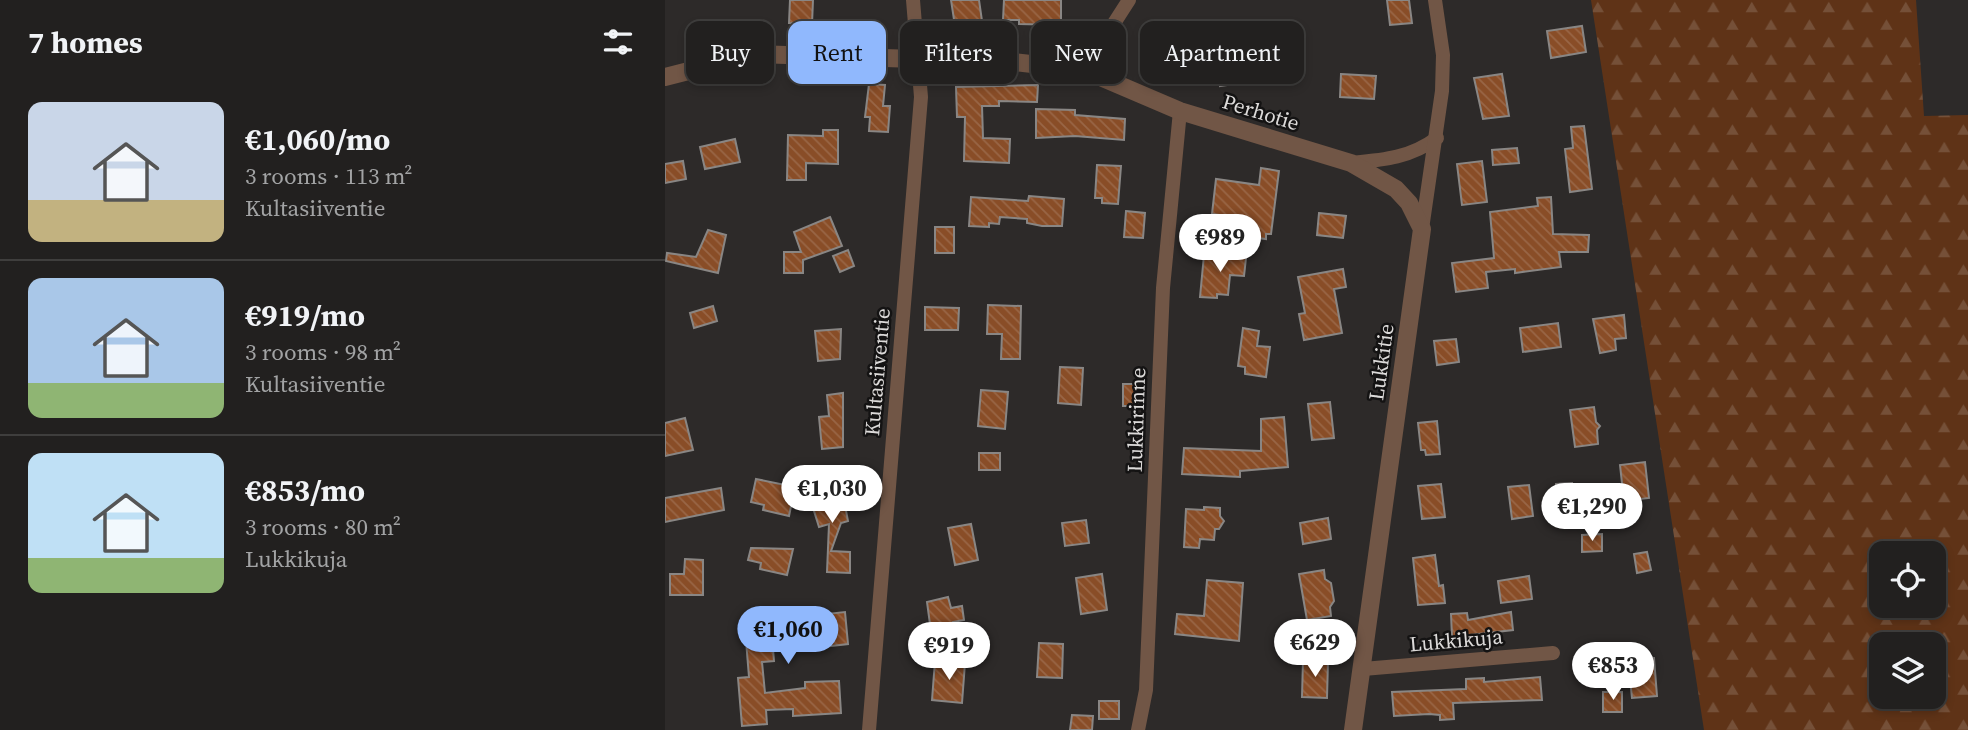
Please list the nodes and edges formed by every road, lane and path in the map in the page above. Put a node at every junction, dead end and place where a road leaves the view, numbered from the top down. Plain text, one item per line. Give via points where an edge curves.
1 (913, 0) edge
2 (1129, 0) edge
3 (1435, 0) edge
4 (915, 21) edge
5 (1116, 21) edge
6 (900, 58) edge
7 (665, 76) edge
8 (921, 84) edge
9 (1117, 84) edge
10 (1180, 111) junction
11 (1437, 138) junction
12 (1351, 163) junction
13 (1422, 229) junction
14 (1553, 653) dead end
15 (1363, 669) junction
16 (869, 730) edge
17 (1138, 730) edge
18 (1353, 730) edge

1 - 4 street, Kultasiiventie
2 - 5 street
3 - 11 street, Lukkitie via 1443,55
6 - 7 street, Perhotie via 755,54
8 - 16 street, Kultasiiventie
9 - 10 street, Perhotie
10 - 12 street, Perhotie
10 - 17 street, Lukkirinne via 1163,288 1146,690
11 - 12 street, Perhotie via 1419,151
11 - 13 street, Lukkitie
12 - 13 street, Perhotie via 1397,189
13 - 15 street, Lukkitie
14 - 15 street, Lukkikuja
15 - 18 street, Lukkitie

